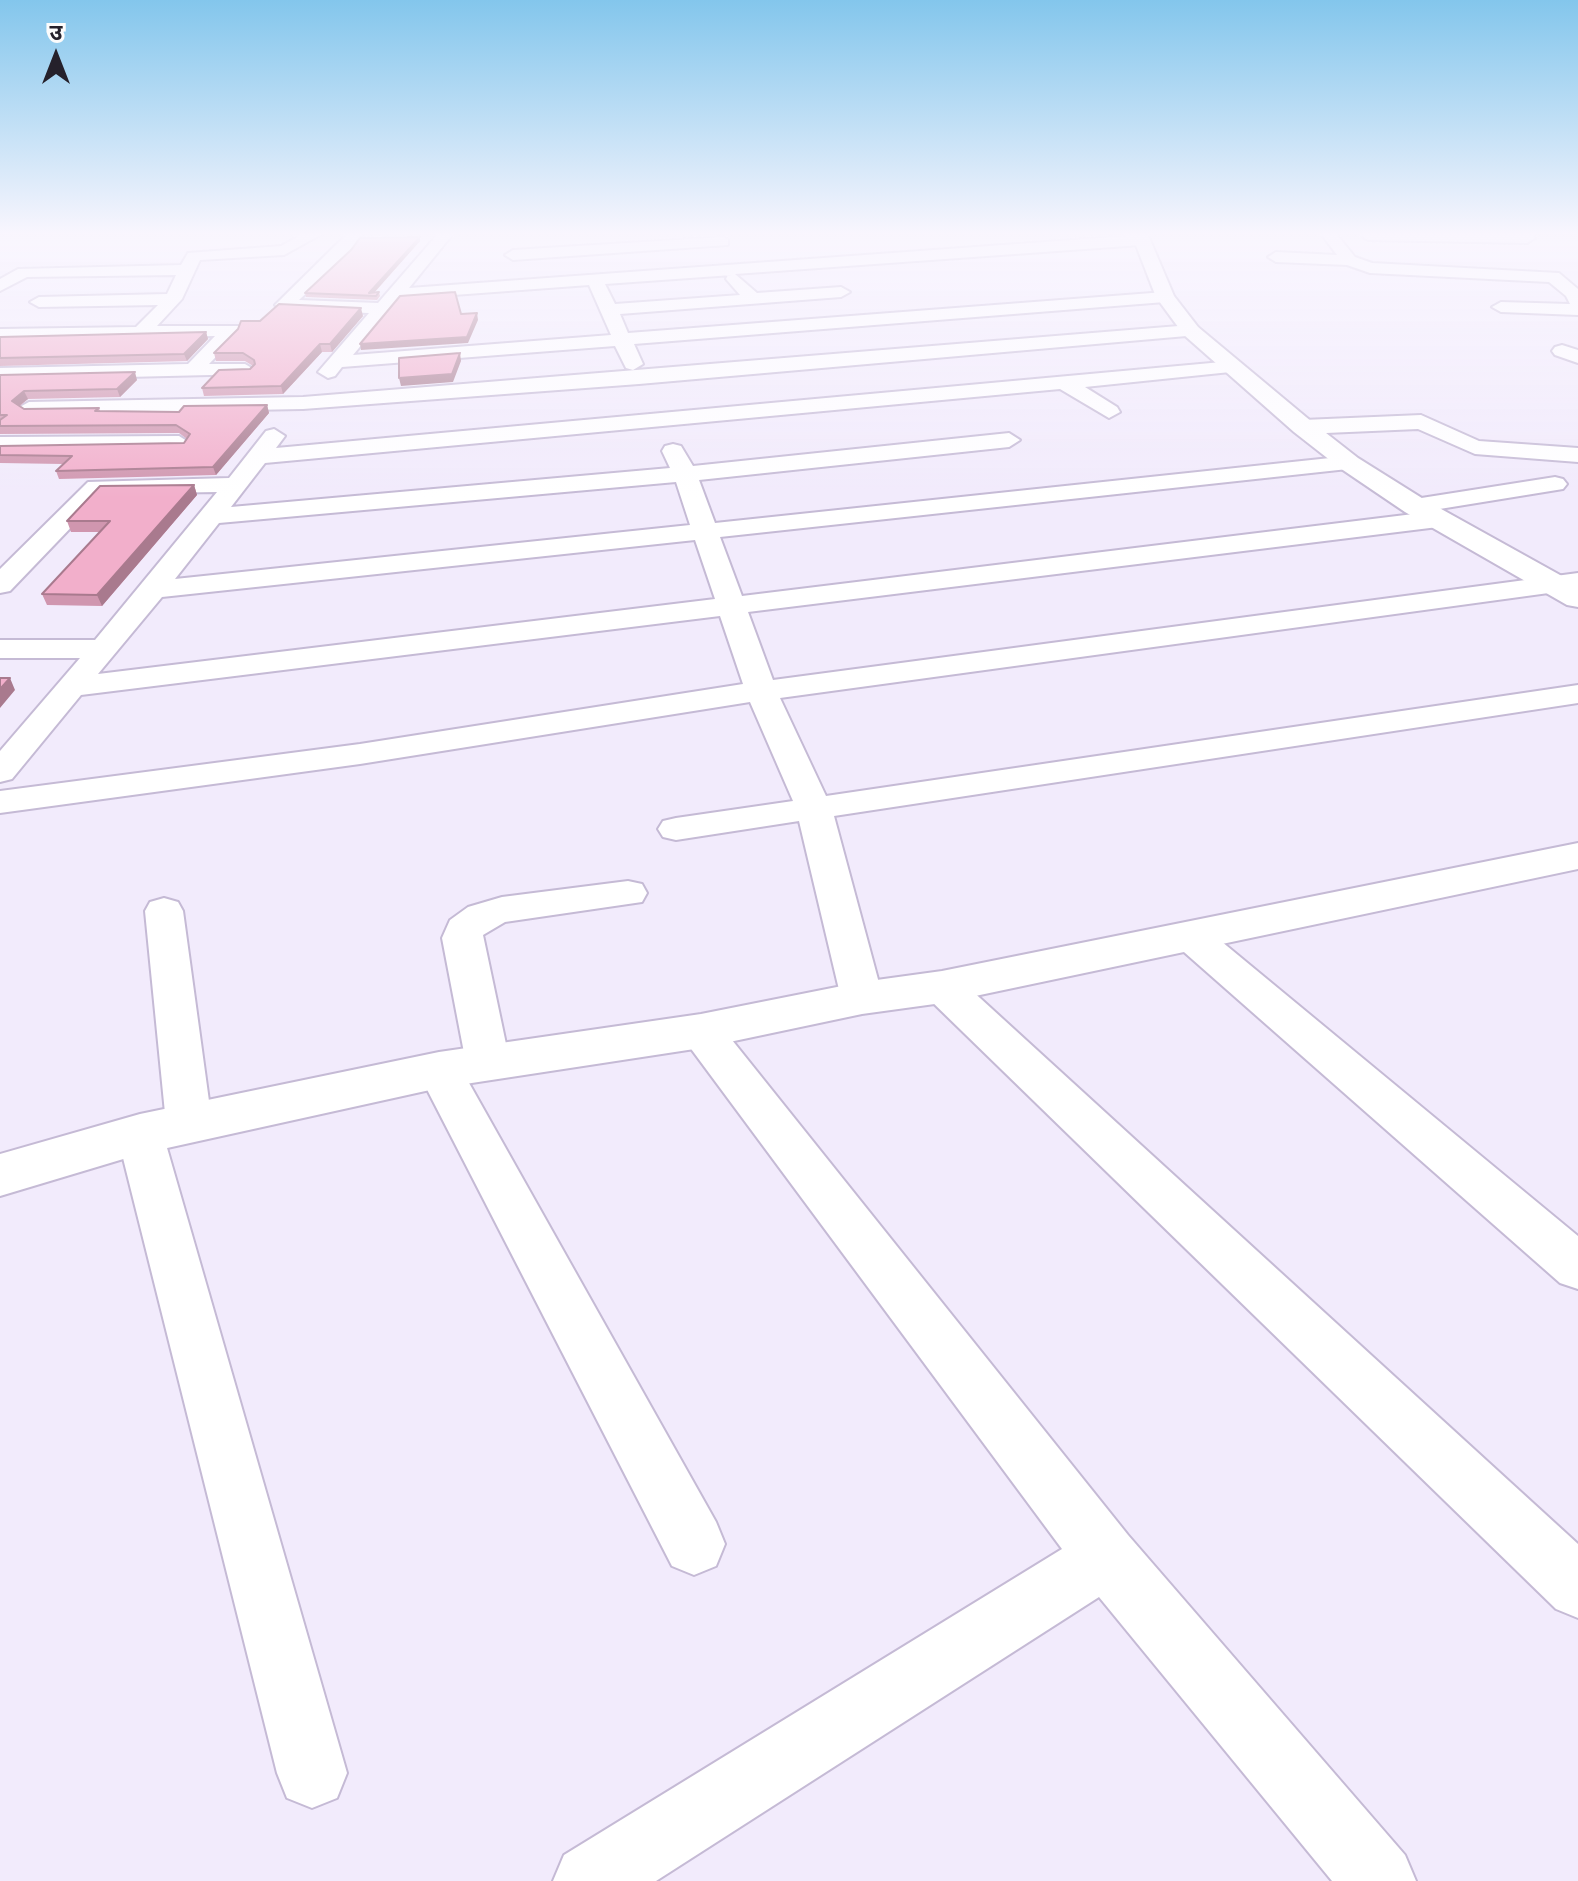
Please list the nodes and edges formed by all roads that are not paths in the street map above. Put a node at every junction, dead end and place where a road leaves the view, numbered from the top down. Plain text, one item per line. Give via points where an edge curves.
1 (150, 323) edge
2 (370, 323) edge
3 (615, 323) edge
4 (848, 323) edge
5 (1185, 323) edge
6 (1191, 331) junction
7 (141, 332) junction
8 (0, 335) edge
9 (624, 341) junction
10 (336, 362) junction
11 (1233, 367) junction
12 (193, 370) junction
13 (245, 370) edge
14 (0, 374) edge
15 (639, 378) junction
16 (1065, 383) junction
17 (303, 403) junction
18 (839, 405) junction
19 (1109, 412) dead end
20 (657, 421) junction
21 (1303, 427) junction
22 (0, 430) edge
23 (1009, 440) dead end
24 (179, 443) edge
25 (0, 444) edge
26 (885, 455) junction
27 (1578, 455) edge
28 (257, 457) junction
29 (1349, 463) junction
30 (685, 474) junction
31 (1555, 484) dead end
32 (237, 485) junction
33 (1426, 513) junction
34 (213, 516) junction
35 (704, 534) junction
36 (0, 585) edge
37 (1569, 588) edge
38 (153, 590) junction
39 (730, 607) junction
40 (0, 649) edge
41 (104, 649) junction
42 (70, 687) junction
43 (761, 691) junction
44 (1578, 694) edge
45 (0, 772) edge
46 (0, 802) edge
47 (814, 809) junction
48 (676, 829) dead end
49 (1578, 856) edge
50 (628, 893) dead end
51 (164, 911) dead end
52 (1190, 936) junction
53 (942, 987) junction
54 (862, 998) junction
55 (701, 1031) junction
56 (463, 1066) junction
57 (165, 1128) junction
58 (0, 1175) edge
59 (1578, 1267) edge
60 (694, 1544) dead end
61 (1106, 1557) junction
62 (1578, 1587) edge
63 (312, 1773) dead end
64 (590, 1881) edge
65 (1379, 1881) edge

1 - 7 street
2 - 10 street
3 - 9 street
4 - 9 street
5 - 6 street
6 - 11 street
6 - 15 street
7 - 8 street
7 - 12 street via 231,330
9 - 10 street via 505,341
9 - 15 street
10 - 17 street
11 - 16 street
11 - 21 street
12 - 13 street
12 - 14 street
15 - 17 street
15 - 20 street
16 - 18 street
16 - 19 street
17 - 22 street via 22,408
17 - 28 street
18 - 20 street
18 - 26 street
20 - 28 street
20 - 30 street
21 - 27 street via 1421,422 1475,447
21 - 29 street
23 - 26 street
24 - 25 street
26 - 30 street
28 - 32 street
29 - 33 street
29 - 35 street
30 - 34 street
30 - 35 street
31 - 33 street
32 - 34 street
32 - 36 street via 96,487
33 - 37 street
33 - 39 street
34 - 38 street
35 - 38 street
35 - 39 street
37 - 43 street
38 - 41 street
39 - 42 street
39 - 43 street
40 - 41 street
41 - 42 street
42 - 45 street
43 - 46 street via 360,754
43 - 47 street
44 - 47 street
47 - 48 street
47 - 54 street
49 - 52 street
50 - 56 street via 502,910 464,929
51 - 57 street
52 - 53 street
52 - 59 street
53 - 54 street
53 - 62 street
54 - 55 street
55 - 56 street
55 - 61 street
56 - 57 street
56 - 60 street
57 - 58 street
57 - 63 street
61 - 64 street
61 - 65 street

